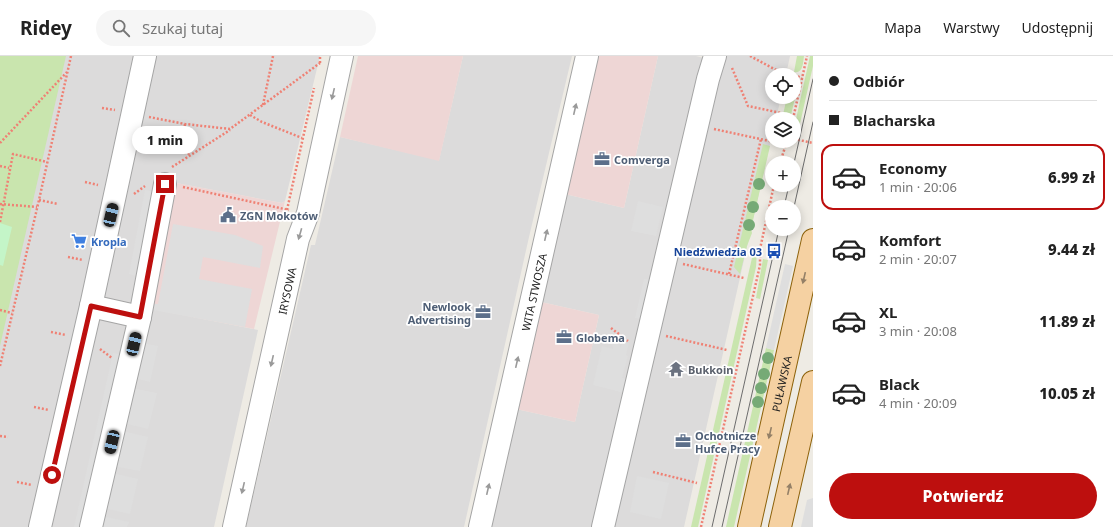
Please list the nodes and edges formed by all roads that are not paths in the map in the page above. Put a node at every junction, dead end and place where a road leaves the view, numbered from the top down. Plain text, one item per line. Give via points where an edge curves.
1 (144, 56) edge
2 (342, 56) edge
3 (587, 56) edge
4 (723, 61) edge
5 (165, 184) road end
6 (813, 240) edge
7 (91, 306) junction
8 (140, 317) junction
9 (813, 382) edge
10 (40, 527) edge
11 (91, 527) edge
12 (234, 527) edge
13 (480, 527) edge
14 (604, 527) edge
15 (748, 527) edge
16 (780, 527) edge

1 - 7 street
2 -> 12 street, IRYSOWA via 297,211 298,239
13 -> 3 street, WITA STWOSZA
4 - 14 street via 708,79
5 - 8 street
6 -> 15 main road, PUŁAWSKA
7 - 8 street
7 - 10 street
8 - 11 street
16 -> 9 main road

